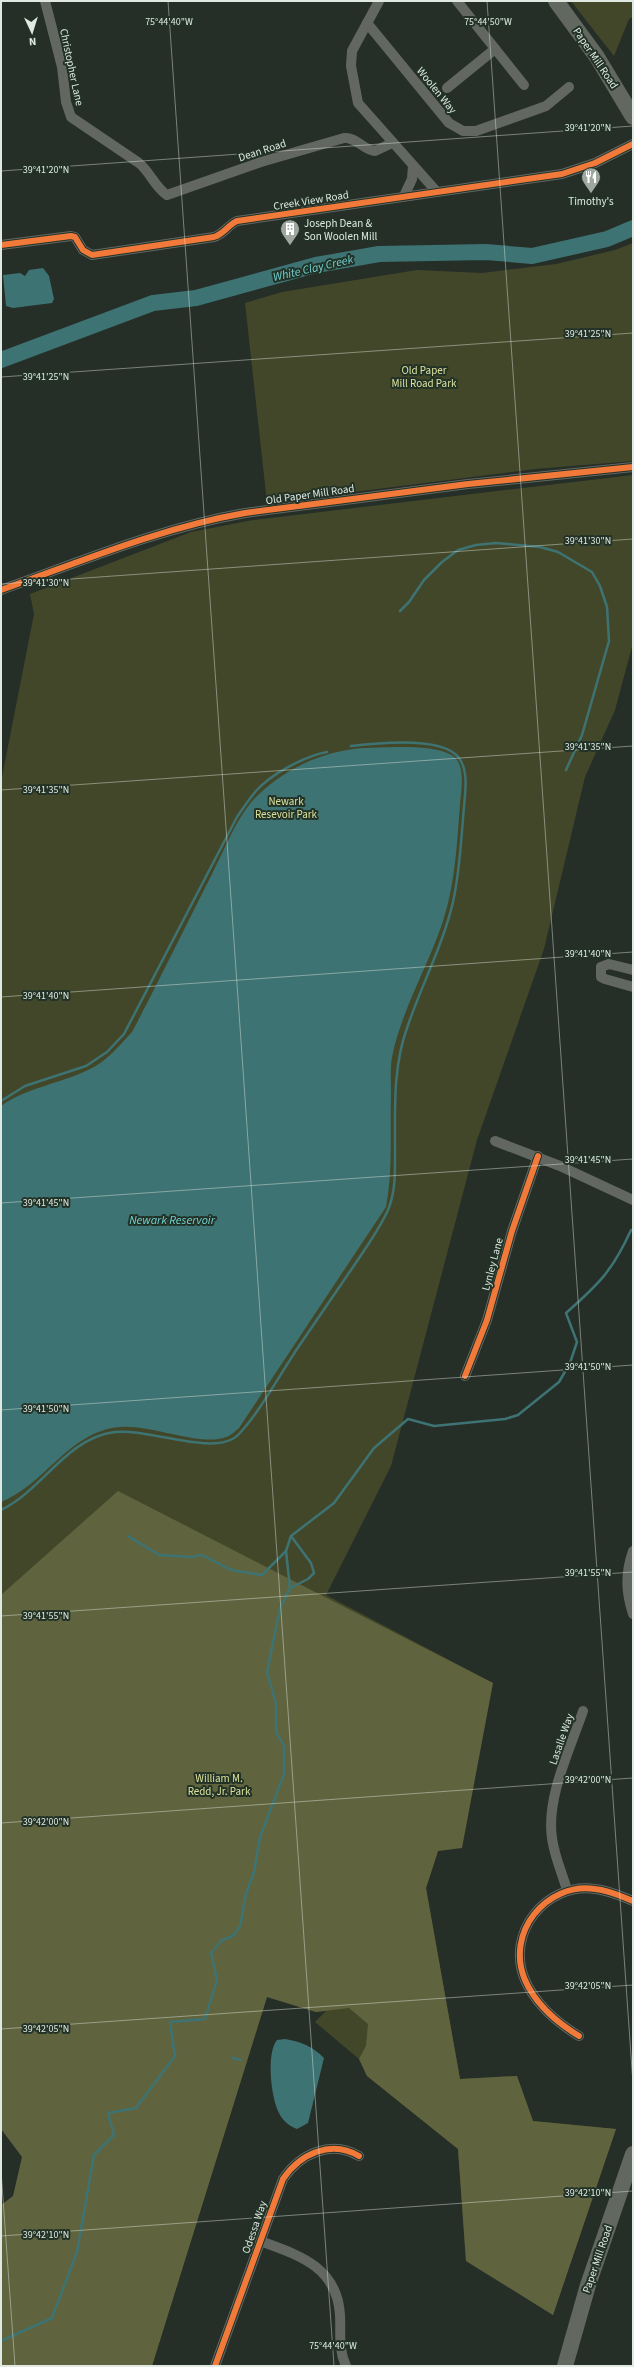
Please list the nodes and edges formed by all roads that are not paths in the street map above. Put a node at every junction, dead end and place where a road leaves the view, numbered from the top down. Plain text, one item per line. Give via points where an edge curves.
1 (45, 1) edge
2 (379, 1) edge
3 (457, 1) edge
4 (556, 1) edge
5 (368, 23) junction
6 (495, 49) junction
7 (524, 85) dead end
8 (569, 87) dead end
9 (447, 88) dead end
10 (633, 117) edge
11 (392, 143) junction
12 (633, 144) edge
13 (413, 166) junction
14 (148, 170) joint
15 (437, 192) junction
16 (404, 196) junction
17 (1, 245) edge
18 (633, 467) edge
19 (1, 590) edge
20 (633, 970) edge
21 (633, 987) edge
22 (495, 1141) dead end
23 (538, 1156) junction
24 (633, 1200) edge
25 (465, 1376) dead end
26 (633, 1551) edge
27 (633, 1614) edge
28 (583, 1711) dead end
29 (568, 1890) junction
30 (633, 1901) edge
31 (579, 2036) dead end
32 (633, 2154) edge
33 (359, 2156) dead end
34 (260, 2241) junction
35 (215, 2366) edge
36 (346, 2366) edge
37 (565, 2366) edge

1 - 14 street, Christopher Lane via 62,67 66,102 72,117
2 - 5 street
3 - 6 street
4 - 10 main road, Paper Mill Road via 597,57
5 - 8 street, Woolen Way via 449,123 462,131 476,131 534,111 546,106
5 - 11 street via 352,50 351,59 358,103
6 - 7 street
6 - 9 street
11 - 13 street
11 - 14 street, Dean Road via 375,152 350,138 344,138 262,162 172,195 162,192
12 - 15 street, Creek View Road via 595,163 562,174
13 - 15 street
13 - 16 street via 412,178
15 - 16 street, Creek View Road
16 - 17 street, Creek View Road via 237,221 230,224 221,235 214,237 92,255 83,250 75,237 71,236
18 - 19 street, Old Paper Mill Road via 460,485 208,520 166,530
20 - 21 street via 609,964 601,967 600,972 601,977 605,979
22 - 23 street
23 - 24 street
23 - 25 street, Lynley Lane via 512,1231 487,1320
26 - 27 street via 628,1565 626,1585
28 - 29 street, Lasalle Way via 550,1814 552,1838
29 - 30 street via 595,1889
29 - 31 street via 544,1903 529,1920 521,1944 520,1957 525,1979 538,2002 556,2020
32 - 37 main road, Paper Mill Road via 588,2285
33 - 34 street, Odessa Way via 350,2150 332,2148 315,2152 289,2169 277,2190
34 - 35 street, Odessa Way
34 - 36 street via 304,2258 328,2279 338,2302 340,2349

